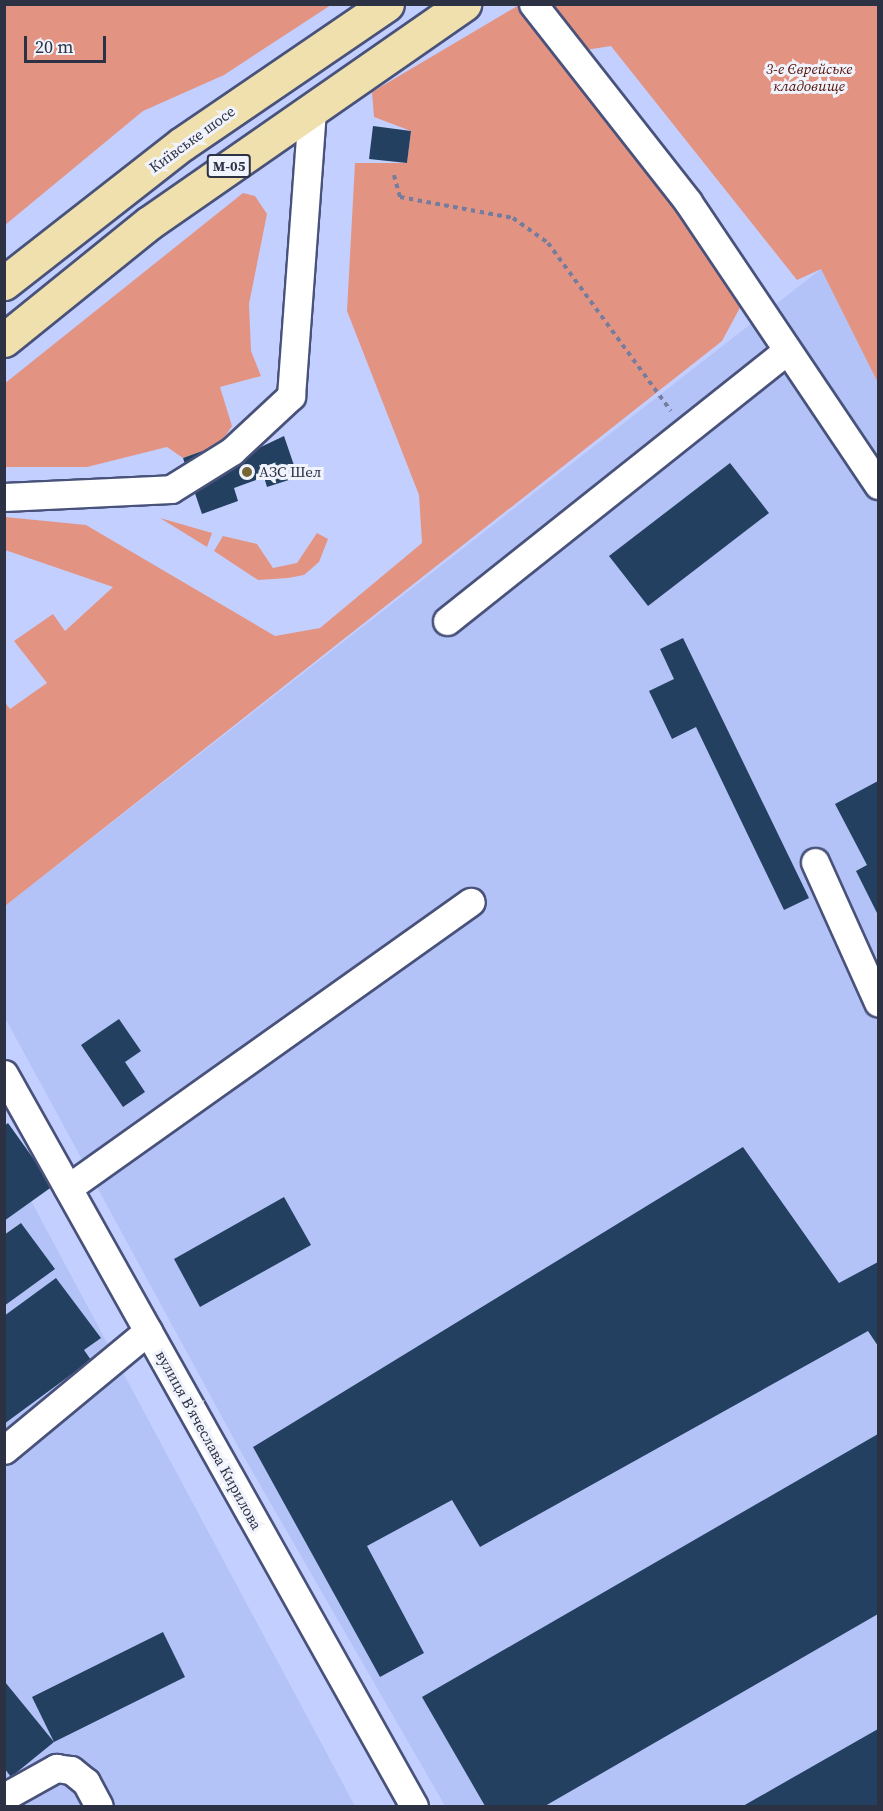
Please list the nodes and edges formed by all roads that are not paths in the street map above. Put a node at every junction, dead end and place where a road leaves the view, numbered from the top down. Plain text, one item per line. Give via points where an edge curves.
1 (387, 4) edge
2 (464, 4) edge
3 (533, 4) edge
4 (312, 108) junction
5 (5, 282) edge
6 (4, 340) edge
7 (786, 351) junction
8 (879, 485) edge
9 (4, 497) edge
10 (447, 621) dead end
11 (815, 862) dead end
12 (471, 902) dead end
13 (879, 1002) edge
14 (4, 1074) edge
15 (68, 1188) junction
16 (148, 1331) junction
17 (4, 1450) edge
18 (4, 1797) edge
19 (99, 1806) edge
20 (414, 1806) edge

1 - 5 main road, Київське шосе via 182,144
2 - 4 main road, М-05
3 - 7 street via 688,202
4 - 6 main road, М-05 via 149,223
4 - 9 street via 291,396 232,451 171,489
7 - 8 street
7 - 10 street
11 - 13 street
12 - 15 street
14 - 15 street, вулиця Вʼячеслава Кирилова
15 - 16 street, вулиця Вʼячеслава Кирилова
16 - 17 street
16 - 20 street, вулиця Вʼячеслава Кирилова
18 - 19 street via 56,1768 71,1770 86,1782

